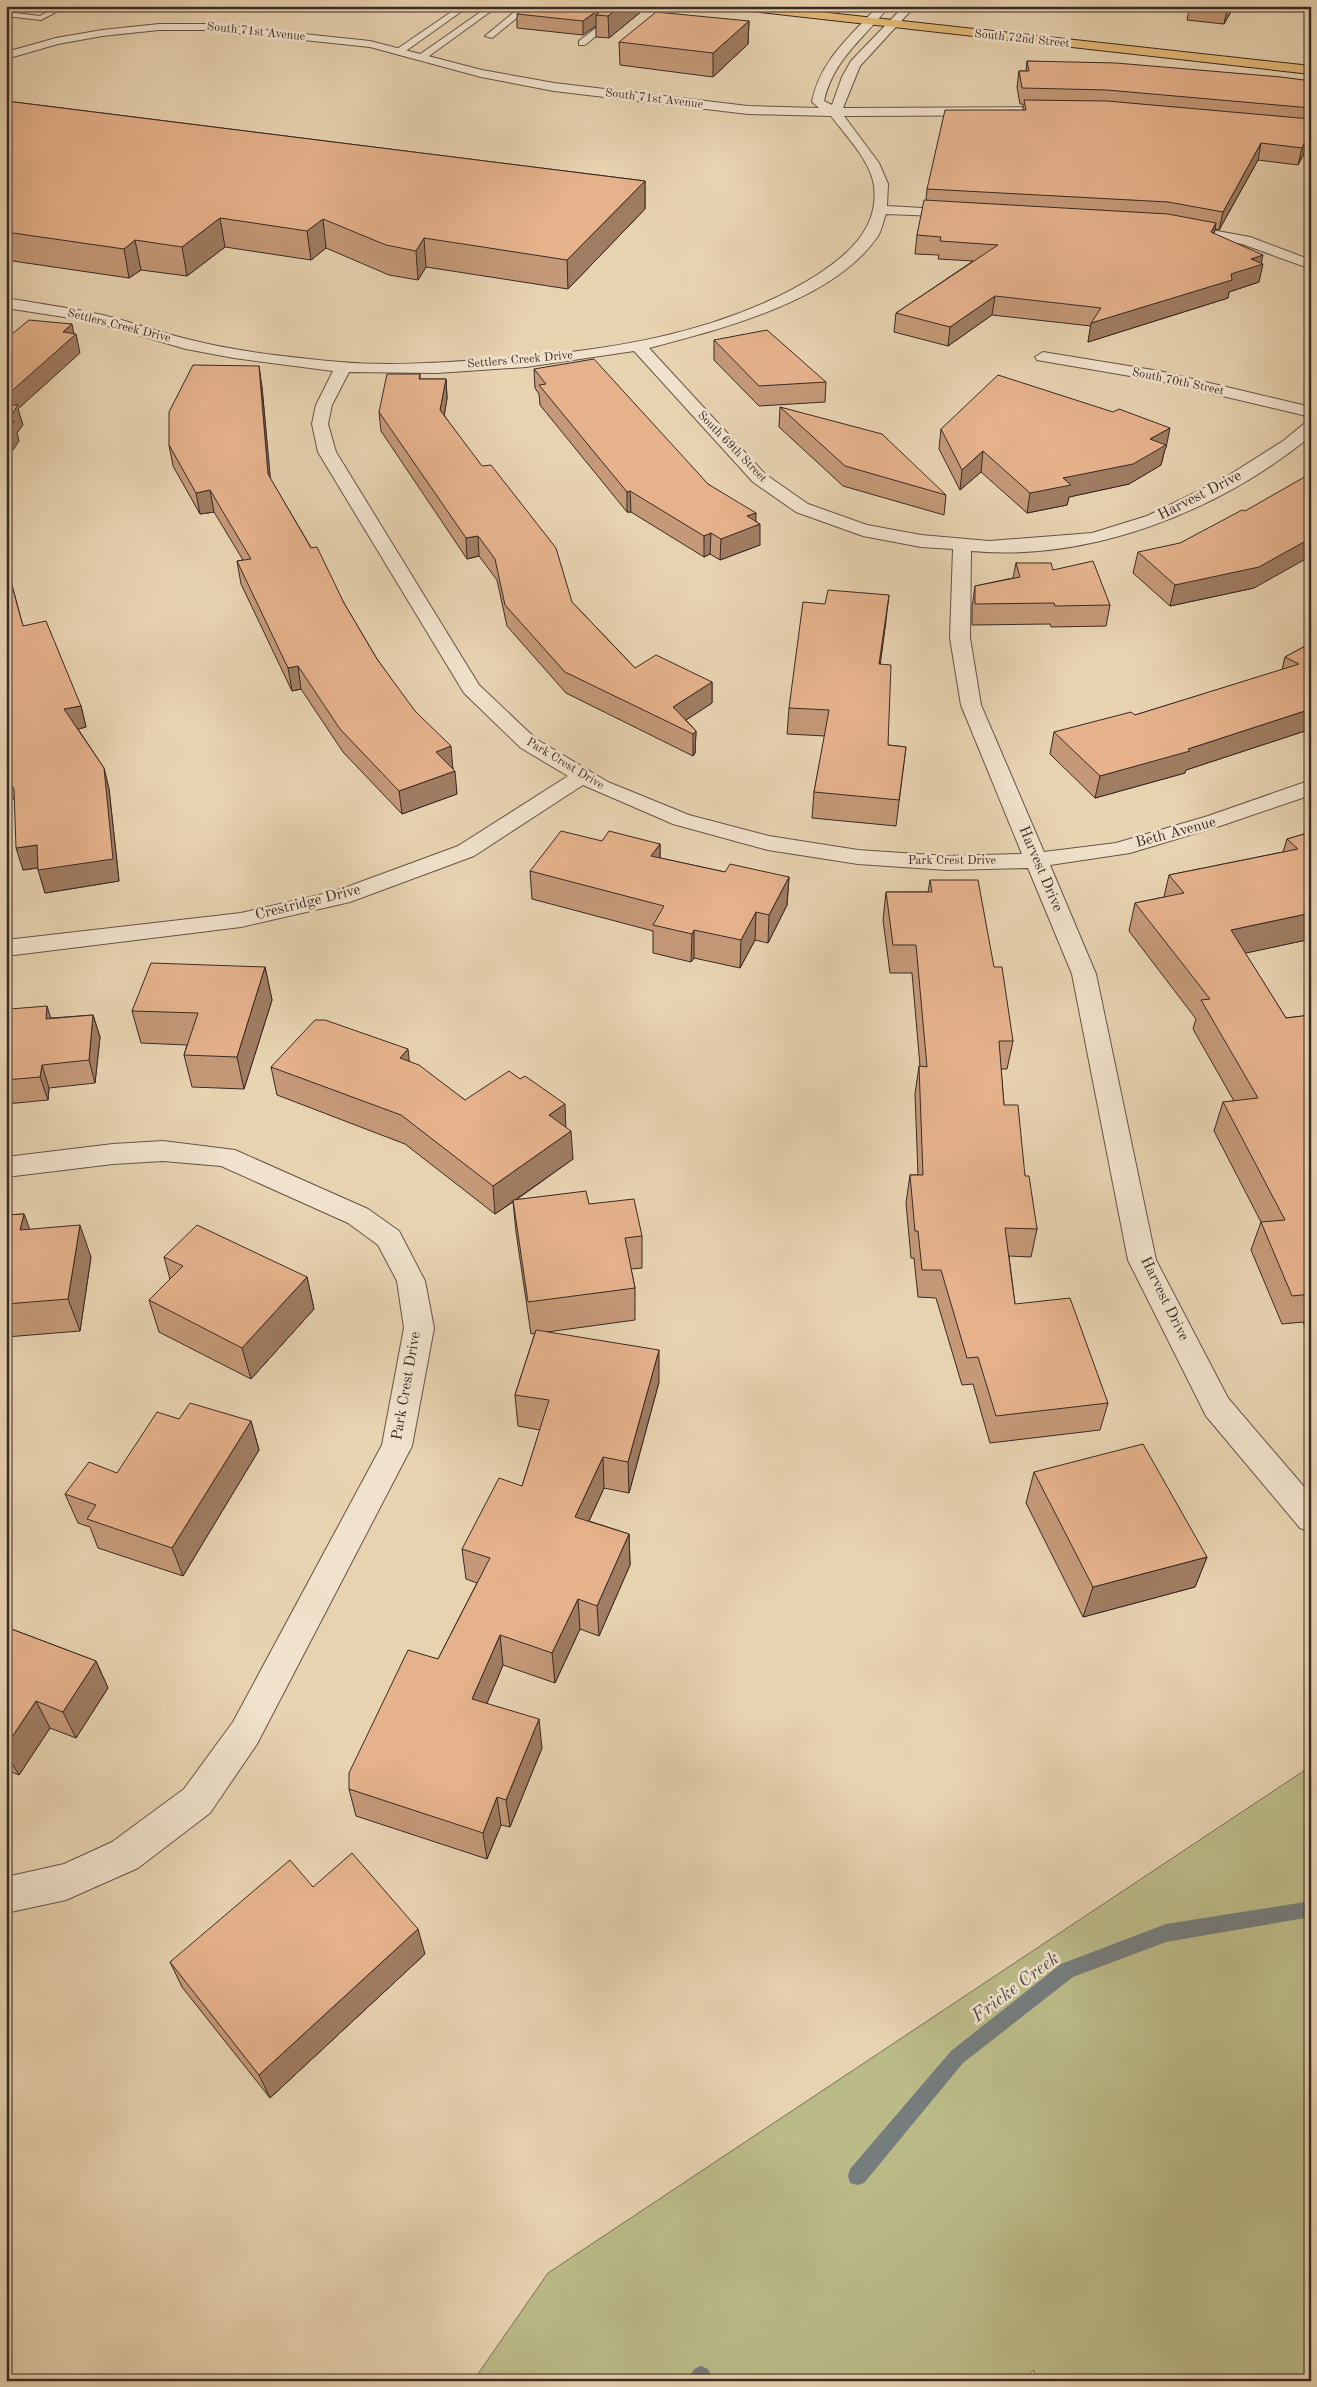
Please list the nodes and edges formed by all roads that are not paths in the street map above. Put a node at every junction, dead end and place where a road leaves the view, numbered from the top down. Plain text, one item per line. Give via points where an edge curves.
1 (12, 6) edge
2 (63, 6) edge
3 (465, 6) edge
4 (494, 6) edge
5 (733, 6) edge
6 (829, 6) edge
7 (1296, 6) edge
8 (1311, 8) edge
9 (6, 9) edge
10 (882, 9) edge
11 (906, 11) edge
12 (550, 12) edge
13 (6, 14) edge
14 (587, 15) edge
15 (870, 22) junction
16 (892, 24) junction
17 (489, 36) dead end
18 (582, 43) dead end
19 (400, 51) junction
20 (6, 56) edge
21 (422, 57) junction
22 (1311, 61) edge
23 (1311, 70) edge
24 (1075, 111) edge
25 (835, 112) junction
26 (880, 210) junction
27 (968, 215) edge
28 (1165, 226) edge
29 (1311, 265) edge
30 (6, 303) edge
31 (638, 346) junction
32 (1043, 357) dead end
33 (343, 367) junction
34 (1311, 412) edge
35 (1311, 427) edge
36 (962, 546) junction
37 (582, 776) junction
38 (1311, 787) edge
39 (1036, 859) junction
40 (6, 948) edge
41 (6, 1167) edge
42 (1311, 1518) edge
43 (6, 1895) edge

1 - 9 lane
2 - 13 lane via 40,18
3 - 19 lane
4 - 21 lane
5 - 15 main road, South 72nd Street
6 - 10 main road, South 72nd Street
7 - 8 street
10 - 11 main road, South 72nd Street
10 - 15 street
11 - 16 street
11 - 22 main road, South 72nd Street
12 - 17 lane via 516,16
14 - 18 lane via 605,23
15 - 16 main road, South 72nd Street
15 - 25 street, Settlers Creek Drive via 832,61 824,74 818,102
16 - 23 main road, South 72nd Street
16 - 25 street via 854,64
19 - 20 street, South 71st Avenue via 370,44 250,30 176,26 79,37
19 - 21 street, South 71st Avenue
21 - 25 street, South 71st Avenue via 482,74 554,87 748,110
24 - 25 street, South 71st Avenue
25 - 26 street, Settlers Creek Drive via 872,164 881,184
26 - 27 street
26 - 31 street, Settlers Creek Drive via 872,234 847,262 801,291 726,323
28 - 29 street via 1245,240
30 - 33 street, Settlers Creek Drive via 92,317 186,344
31 - 33 street, Settlers Creek Drive via 526,362 437,368
31 - 36 street, South 69th Street via 760,478 802,508 862,530 921,542
32 - 34 street, South 70th Street via 1159,376
33 - 37 street, Park Crest Drive via 324,405 320,424 327,452 472,688 489,710 549,757
35 - 36 street, Harvest Drive via 1290,445 1229,483 1153,520 1094,538 1028,545
36 - 39 street, Harvest Drive via 960,638 971,705
37 - 39 street, Park Crest Drive via 624,798 710,828 786,845 868,859 959,863
37 - 40 street, Crestridge Drive via 466,851 342,898 241,920
38 - 39 street, Beth Avenue via 1222,820 1111,851
39 - 42 street, Harvest Drive via 1084,974 1142,1260 1217,1407
41 - 43 street, Park Crest Drive via 163,1151 225,1157 358,1216 389,1238 411,1281 419,1328 397,1446 245,1733 197,1801 125,1855 66,1882

